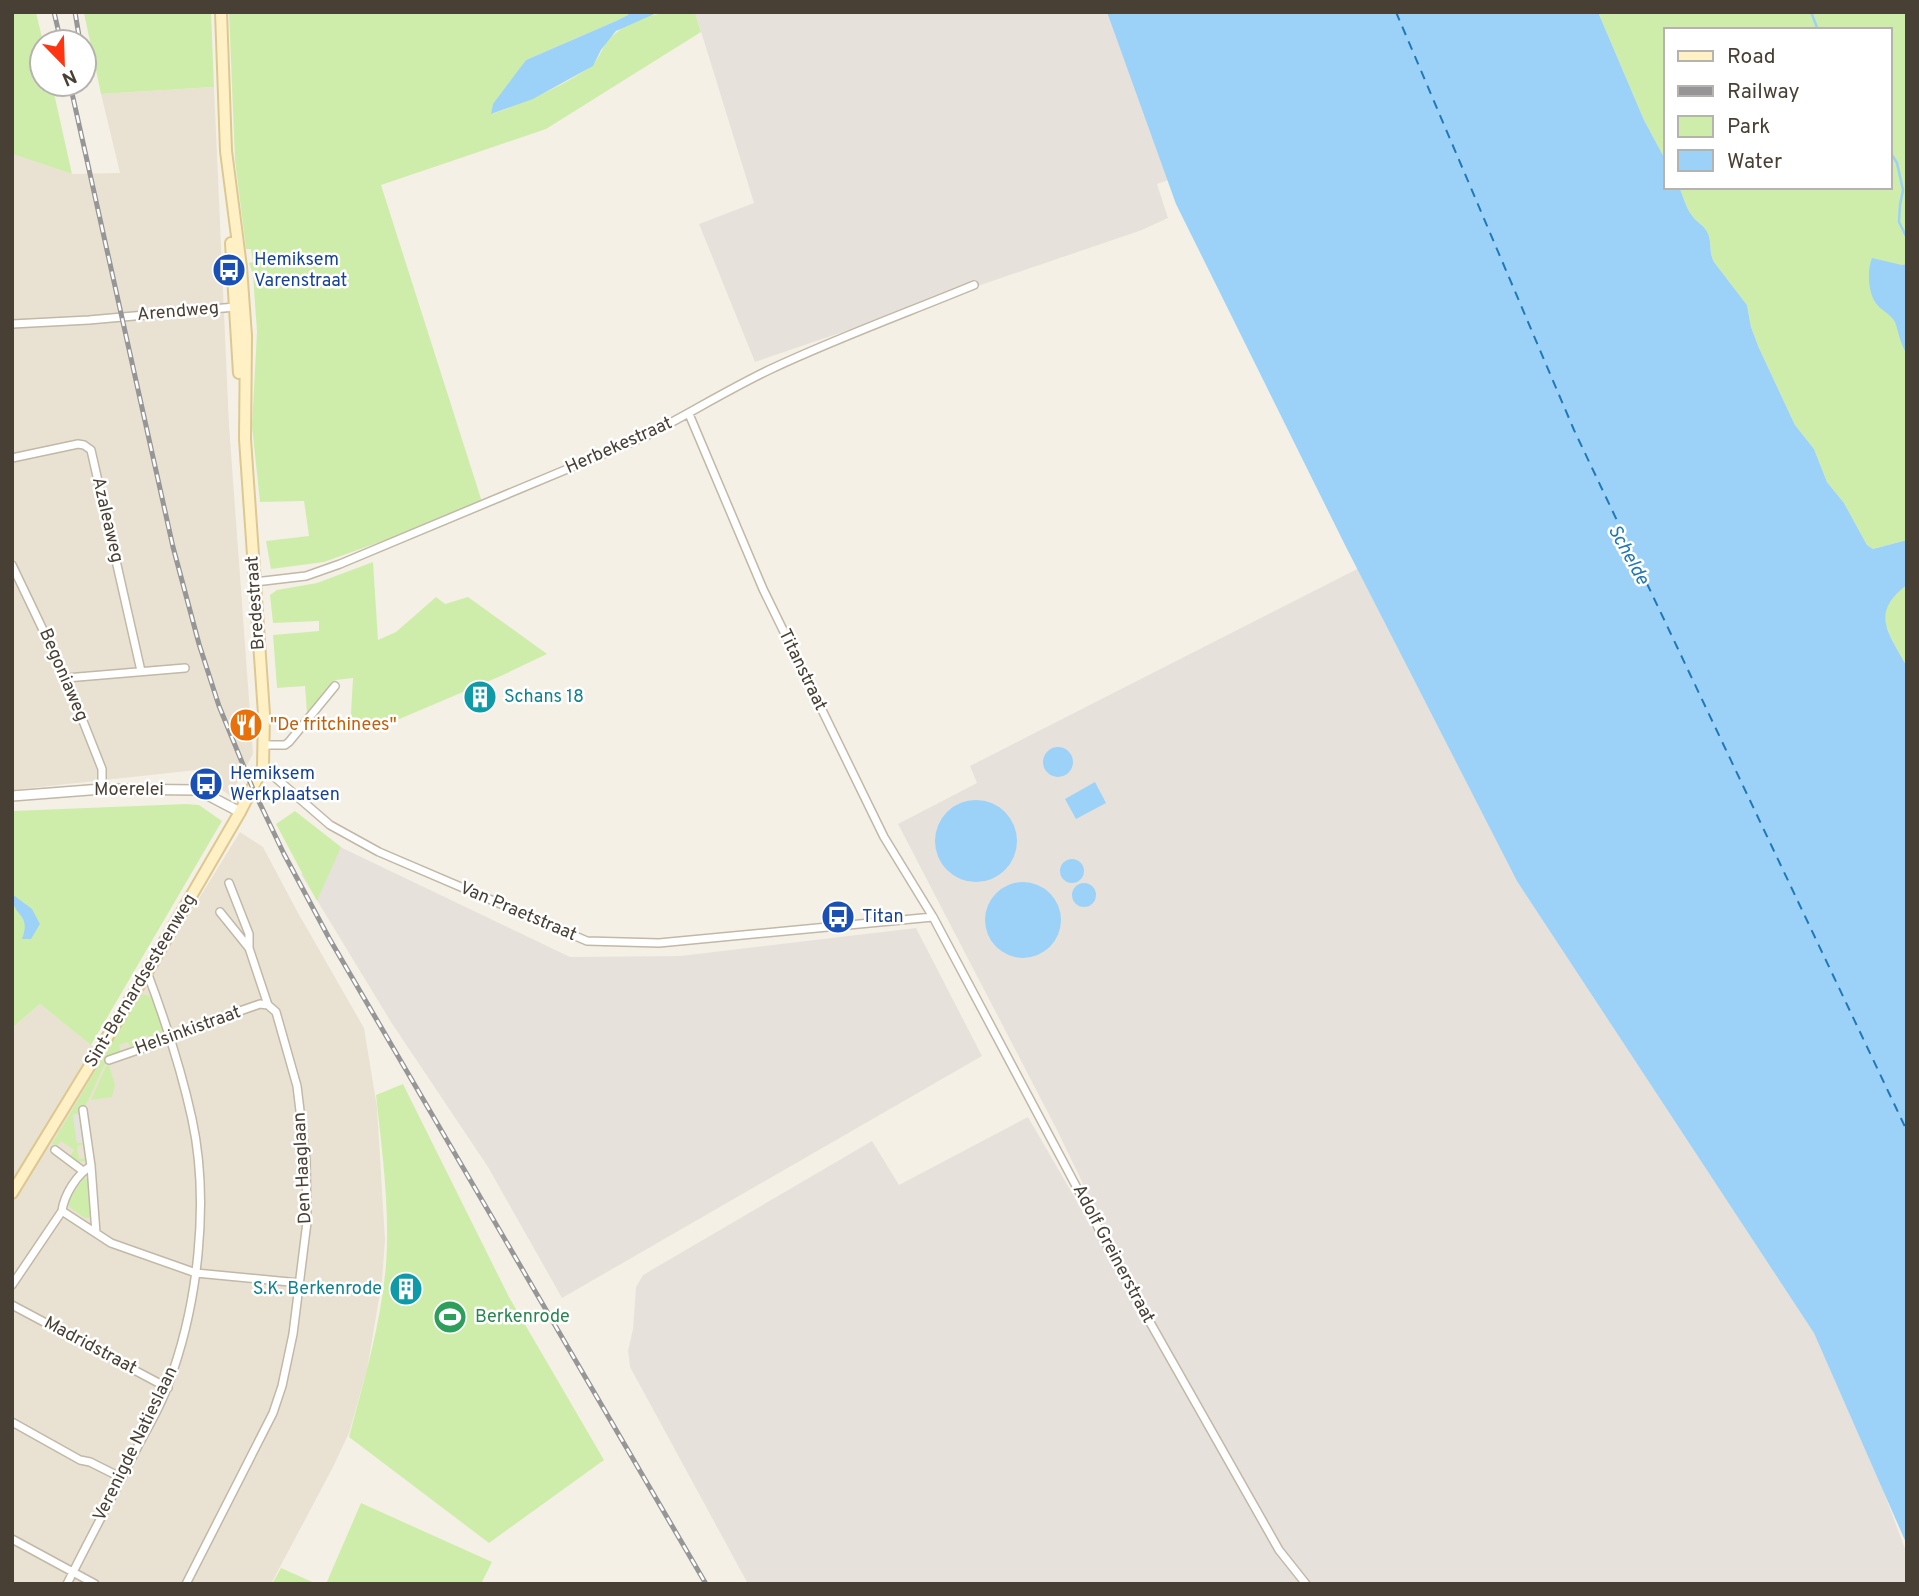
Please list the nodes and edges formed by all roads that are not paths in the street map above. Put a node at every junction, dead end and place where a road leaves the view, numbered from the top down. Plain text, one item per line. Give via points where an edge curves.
1 (221, 12) edge
2 (228, 166) junction
3 (974, 285) dead end
4 (235, 307) junction
5 (12, 324) edge
6 (689, 414) junction
7 (245, 439) junction
8 (12, 458) edge
9 (12, 565) edge
10 (255, 582) junction
11 (185, 668) dead end
12 (141, 671) junction
13 (66, 678) junction
14 (335, 686) dead end
15 (265, 744) junction
16 (263, 767) junction
17 (102, 789) junction
18 (12, 796) edge
19 (240, 812) junction
20 (229, 883) dead end
21 (220, 912) dead end
22 (933, 917) junction
23 (249, 948) junction
24 (147, 972) junction
25 (268, 1004) junction
26 (171, 1035) junction
27 (109, 1060) dead end
28 (83, 1110) dead end
29 (55, 1150) dead end
30 (91, 1166) junction
31 (83, 1171) junction
32 (12, 1193) edge
33 (62, 1211) junction
34 (96, 1233) junction
35 (196, 1273) junction
36 (300, 1283) junction
37 (12, 1285) edge
38 (12, 1305) edge
39 (168, 1388) junction
40 (12, 1422) edge
41 (122, 1478) junction
42 (12, 1539) edge
43 (73, 1572) junction
44 (67, 1584) edge
45 (96, 1584) edge
46 (186, 1584) edge
47 (1306, 1584) edge

1 - 2 main road, Bredestraat
2 - 4 main road, Bredestraat
2 - 7 main road, Bredestraat via 246,336
3 - 6 street, Herbekestraat via 775,367
4 - 5 street, Arendweg
4 - 7 main road, Bredestraat
6 - 10 street, Herbekestraat via 331,568
6 - 22 street, Titanstraat via 763,589 884,836
7 - 10 main road, Bredestraat
8 - 12 street, Azaleaweg via 78,444 91,450
9 - 13 street, Begoniaweg
10 - 15 main road, Bredestraat
11 - 12 street
12 - 13 street
13 - 17 street, Begoniaweg via 103,769
14 - 15 street via 285,745
15 - 16 main road, Bredestraat
16 - 19 main road, Sint-Bernardsesteenweg
16 - 22 street, Van Praetstraat via 330,825 379,852 587,941 659,943
17 - 18 street, Moerelei
17 - 19 street, Moerelei via 198,790
19 - 24 main road, Sint-Bernardsesteenweg
20 - 23 street, Den Haaglaan
21 - 23 street, Den Haaglaan
22 - 47 street, Adolf Greinerstraat via 1126,1280 1279,1550
23 - 25 street, Den Haaglaan
24 - 26 street, Verenigde Natieslaan
24 - 32 main road, Sint-Bernardsesteenweg
25 - 26 street, Helsinkistraat
25 - 36 street, Den Haaglaan via 276,1012 296,1080 306,1160 307,1222
26 - 27 street, Helsinkistraat
26 - 35 street, Verenigde Natieslaan via 193,1120 199,1167
28 - 30 street
29 - 31 street
30 - 31 street
30 - 34 street
31 - 33 street via 63,1200
33 - 34 street
33 - 37 street
34 - 35 street via 111,1243
35 - 36 street
35 - 39 street, Verenigde Natieslaan via 182,1346
36 - 46 street, Den Haaglaan via 282,1385 272,1413
38 - 39 street, Madridstraat
39 - 41 street, Verenigde Natieslaan
40 - 41 street
41 - 43 street, Verenigde Natieslaan
42 - 43 street
43 - 44 street, Verenigde Natieslaan
43 - 45 street

